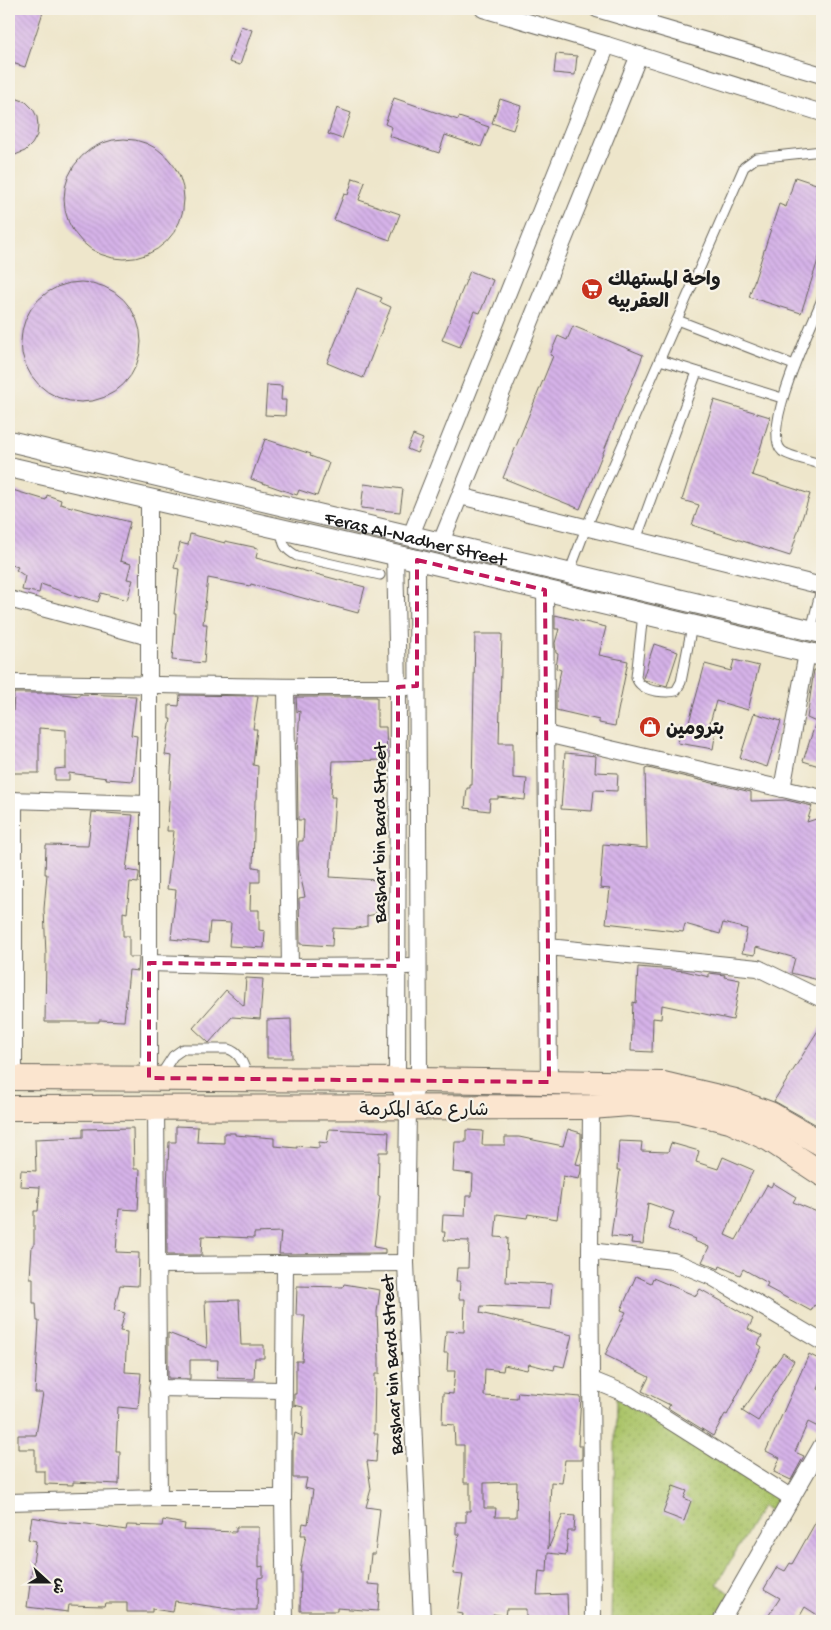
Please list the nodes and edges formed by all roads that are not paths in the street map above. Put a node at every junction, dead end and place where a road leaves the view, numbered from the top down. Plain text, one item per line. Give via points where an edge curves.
1 (483, 9) edge
2 (597, 9) edge
3 (622, 12) edge
4 (648, 16) edge
5 (606, 45) junction
6 (638, 55) junction
7 (822, 75) edge
8 (822, 113) edge
9 (822, 151) edge
10 (822, 299) edge
11 (677, 320) junction
12 (660, 360) junction
13 (794, 366) junction
14 (697, 372) junction
15 (782, 398) junction
16 (9, 441) edge
17 (822, 464) edge
18 (9, 467) edge
19 (460, 496) junction
20 (148, 499) junction
21 (586, 528) junction
22 (281, 529) junction
23 (411, 535) junction
24 (636, 540) junction
25 (441, 542) junction
26 (396, 555) junction
27 (417, 560) junction
28 (569, 573) junction
29 (380, 575) dead end
30 (822, 586) edge
31 (545, 590) junction
32 (9, 599) edge
33 (643, 614) junction
34 (692, 626) junction
35 (816, 632) edge
36 (149, 637) junction
37 (815, 655) edge
38 (9, 683) edge
39 (149, 684) junction
40 (417, 686) junction
41 (398, 687) junction
42 (286, 688) junction
43 (546, 734) junction
44 (782, 789) junction
45 (822, 798) edge
46 (12, 800) edge
47 (149, 804) junction
48 (548, 947) junction
49 (149, 963) junction
50 (11, 964) edge
51 (398, 966) junction
52 (419, 966) junction
53 (290, 967) junction
54 (822, 999) edge
55 (11, 1078) edge
56 (154, 1078) junction
57 (408, 1080) junction
58 (549, 1082) junction
59 (156, 1107) junction
60 (9, 1108) edge
61 (408, 1108) junction
62 (591, 1108) junction
63 (822, 1144) edge
64 (822, 1174) edge
65 (590, 1251) junction
66 (406, 1263) junction
67 (285, 1264) junction
68 (157, 1265) junction
69 (822, 1342) edge
70 (592, 1380) junction
71 (157, 1388) junction
72 (283, 1390) junction
73 (822, 1446) edge
74 (159, 1498) junction
75 (283, 1498) junction
76 (792, 1498) junction
77 (9, 1502) edge
78 (285, 1621) edge
79 (422, 1621) edge
80 (593, 1621) edge
81 (722, 1621) edge

1 - 5 street
2 - 3 street
3 - 4 street
4 - 7 street
5 - 6 street
5 - 23 street
6 - 8 street
6 - 19 street
9 - 11 lane via 756,158 744,167
10 - 13 lane
11 - 12 lane
11 - 13 lane
12 - 14 lane
12 - 21 lane
13 - 15 lane
14 - 15 lane
14 - 24 lane
15 - 17 lane via 777,443 783,452
16 - 23 street, Feras Al-Nadher Street
18 - 20 street, Feras Al-Nadher Street
19 - 21 street
19 - 25 street
20 - 22 street, Feras Al-Nadher Street
20 - 36 street
21 - 24 street
21 - 28 lane
22 - 26 street, Feras Al-Nadher Street
22 - 29 lane via 284,545 297,556
23 - 25 street, Feras Al-Nadher Street
24 - 30 street
25 - 28 street, Feras Al-Nadher Street
26 - 27 street, Feras Al-Nadher Street
26 - 41 street, Bashar bin Bard Street
27 - 31 street, Feras Al-Nadher Street
27 - 40 street, Bashar bin Bard Street
28 - 35 street, Feras Al-Nadher Street
30 - 35 lane
31 - 33 street, Feras Al-Nadher Street
31 - 43 street
32 - 36 street
33 - 34 street, Feras Al-Nadher Street
33 - 34 lane via 636,677 639,684 647,688 676,691 681,682
34 - 37 street, Feras Al-Nadher Street
36 - 39 street
37 - 44 street
38 - 39 street
39 - 42 street
39 - 47 street
40 - 41 street
40 - 52 street, Bashar bin Bard Street
41 - 42 street
41 - 51 street, Bashar bin Bard Street
42 - 53 street
43 - 44 street
43 - 48 street
44 - 45 street
46 - 47 street
46 - 50 street
47 - 49 street
48 - 54 street via 758,968
48 - 58 street
49 - 53 street
49 - 56 street
50 - 55 street
51 - 52 street
51 - 53 street
51 - 57 street, Bashar bin Bard Street
52 - 57 street, Bashar bin Bard Street
55 - 56 main road, شارع مكة المكرمة
56 - 57 main road, شارع مكة المكرمة
57 - 58 main road, شارع مكة المكرمة
57 - 61 street, Bashar bin Bard Street
58 - 63 main road, شارع مكة المكرمة via 663,1084 691,1089 770,1114
59 - 60 main road, شارع مكة المكرمة
59 - 61 main road, شارع مكة المكرمة
59 - 68 street
61 - 62 main road, شارع مكة المكرمة
61 - 66 street, Bashar bin Bard Street
62 - 64 main road, شارع مكة المكرمة via 629,1104 680,1109 730,1121 769,1139
62 - 65 street
65 - 69 street via 673,1261 712,1277
65 - 70 street
66 - 67 street
66 - 79 street, Bashar bin Bard Street
67 - 68 street
67 - 72 street
68 - 71 street
70 - 76 street via 630,1395
70 - 80 street
71 - 72 street
71 - 74 street
72 - 75 street
73 - 76 street
74 - 75 street
74 - 77 street
75 - 78 street
76 - 81 street

